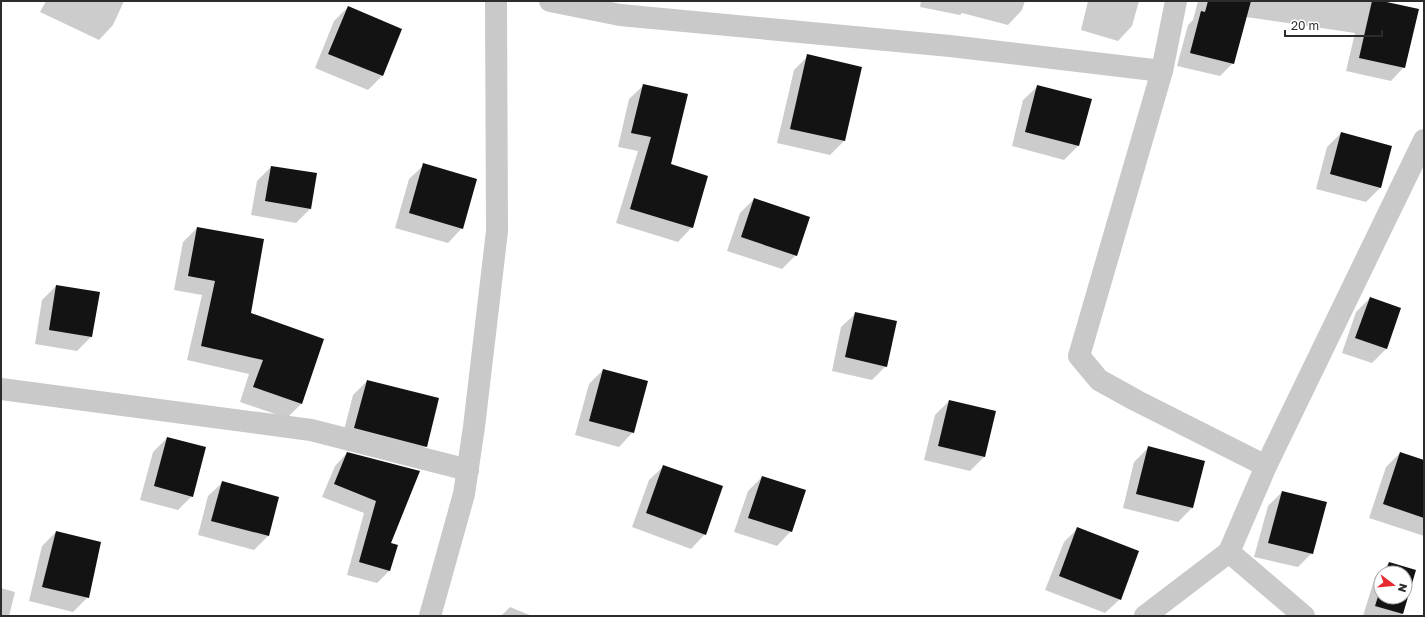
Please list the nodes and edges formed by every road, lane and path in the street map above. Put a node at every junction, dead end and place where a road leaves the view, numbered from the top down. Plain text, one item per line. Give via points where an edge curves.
1 (496, 1) edge
2 (550, 1) edge
3 (1176, 1) edge
4 (1162, 71) junction
5 (1424, 140) edge
6 (1, 389) edge
7 (1266, 466) junction
8 (468, 470) junction
9 (1229, 552) junction
10 (430, 616) edge
11 (1145, 616) edge
12 (1304, 616) edge

1 - 8 street via 497,231
2 - 4 street via 620,15 950,46
3 - 4 street
4 - 7 street via 1080,356 1099,380
5 - 7 street
6 - 8 street via 311,430
7 - 9 street
8 - 10 street via 464,494
9 - 11 street
9 - 12 street

